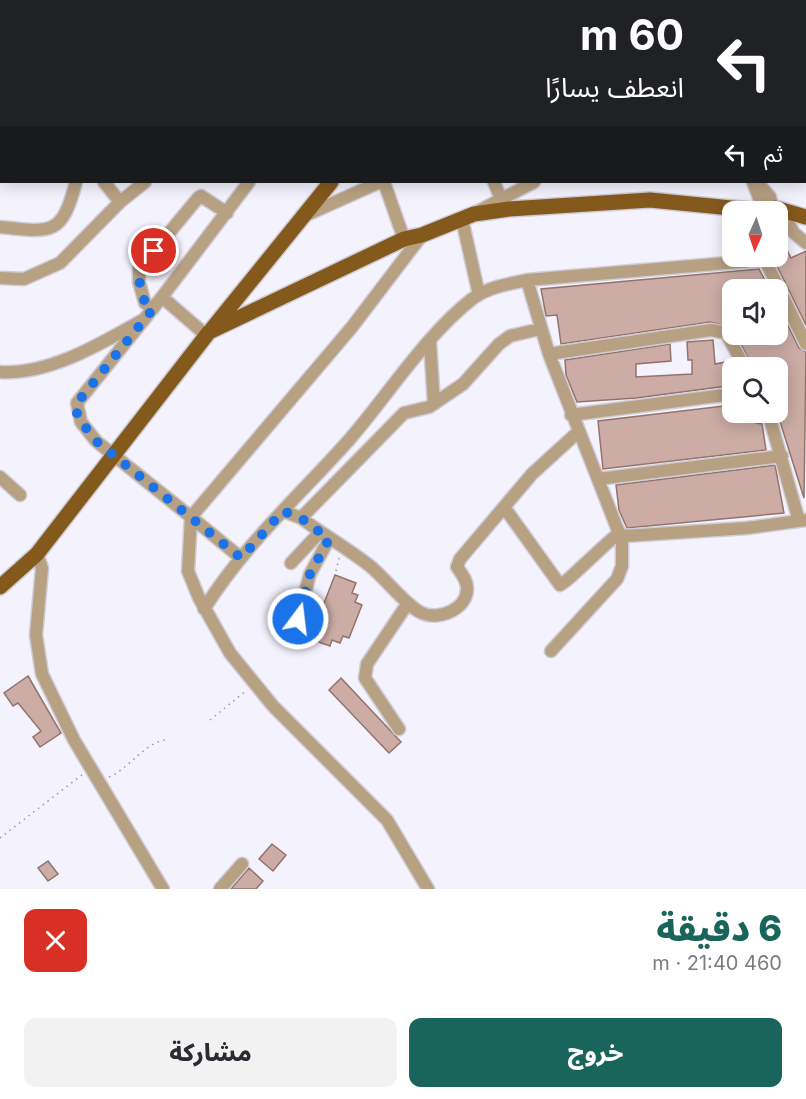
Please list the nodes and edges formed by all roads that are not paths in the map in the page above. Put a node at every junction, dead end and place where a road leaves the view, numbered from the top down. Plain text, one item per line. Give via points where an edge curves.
1 (75, 183) edge
2 (105, 183) edge
3 (145, 183) edge
4 (248, 183) edge
5 (330, 183) edge
6 (378, 183) edge
7 (384, 183) edge
8 (494, 183) edge
9 (532, 183) edge
10 (756, 183) edge
11 (501, 199) junction
12 (766, 201) edge
13 (120, 202) junction
14 (722, 207) edge
15 (226, 213) junction
16 (788, 214) edge
17 (468, 217) junction
18 (806, 217) edge
19 (299, 218) junction
20 (788, 218) edge
21 (806, 225) edge
22 (0, 227) edge
23 (788, 227) edge
24 (422, 235) junction
25 (404, 239) junction
26 (806, 243) edge
27 (722, 262) edge
28 (768, 267) edge
29 (0, 278) edge
30 (527, 280) junction
31 (479, 295) junction
32 (162, 297) junction
33 (149, 314) junction
34 (540, 329) junction
35 (208, 334) junction
36 (430, 342) junction
37 (806, 344) edge
38 (549, 354) junction
39 (739, 357) edge
40 (0, 372) edge
41 (722, 395) edge
42 (434, 404) junction
43 (571, 415) junction
44 (772, 423) edge
45 (578, 432) junction
46 (782, 456) junction
47 (115, 457) junction
48 (0, 477) edge
49 (598, 479) junction
50 (20, 495) dead end
51 (504, 507) junction
52 (283, 511) junction
53 (190, 516) junction
54 (301, 518) junction
55 (803, 521) edge
56 (620, 534) junction
57 (325, 535) junction
58 (37, 554) junction
59 (241, 558) junction
60 (291, 563) dead end
61 (0, 587) edge
62 (408, 603) junction
63 (204, 609) junction
64 (298, 619) dead end
65 (551, 651) dead end
66 (399, 729) dead end
67 (242, 864) dead end
68 (164, 889) edge
69 (220, 889) edge
70 (428, 889) edge

1 - 22 street via 66,216 58,224 38,229
2 - 13 street
3 - 13 street
4 - 15 street
5 - 19 main road
6 - 19 street
7 - 25 street
8 - 11 street
9 - 11 street
10 - 12 street
11 - 17 street
13 - 29 street via 60,263 24,279
14 - 17 main road via 650,200
15 - 32 street
15 - 33 street via 201,196 139,269
16 - 18 main road
17 - 24 main road
17 - 31 street
19 - 35 main road
20 - 21 main road
23 - 26 street
24 - 25 main road
24 - 53 street via 352,327
25 - 35 main road
27 - 30 street
28 - 37 street
30 - 31 street
30 - 34 street
31 - 36 street
32 - 33 street
32 - 35 street
33 - 40 street via 60,361 30,370
33 - 47 street via 77,403 77,416 84,428
34 - 38 street
34 - 42 street via 510,336 463,384
35 - 47 main road
36 - 42 street
36 - 52 street via 349,440
38 - 39 street via 711,330 726,333
38 - 43 street
41 - 43 street
42 - 54 street via 399,417
43 - 45 street
44 - 46 street
45 - 49 street
45 - 51 street via 532,474
46 - 49 street
46 - 55 street
47 - 53 street
47 - 58 main road
48 - 50 street
49 - 56 street
51 - 56 street via 560,585
51 - 62 street via 458,562 467,592 452,610 432,616
52 - 54 street
52 - 59 street
53 - 59 street
53 - 63 street via 188,571
54 - 57 street
55 - 56 street via 747,528
56 - 65 street via 621,566 617,579
57 - 60 street
57 - 62 street via 370,566
57 - 64 street
58 - 61 main road
58 - 68 street via 42,568 36,635 42,674 74,740
59 - 63 street
62 - 66 street via 367,664 365,678
63 - 70 street via 253,684 387,820
67 - 69 street

